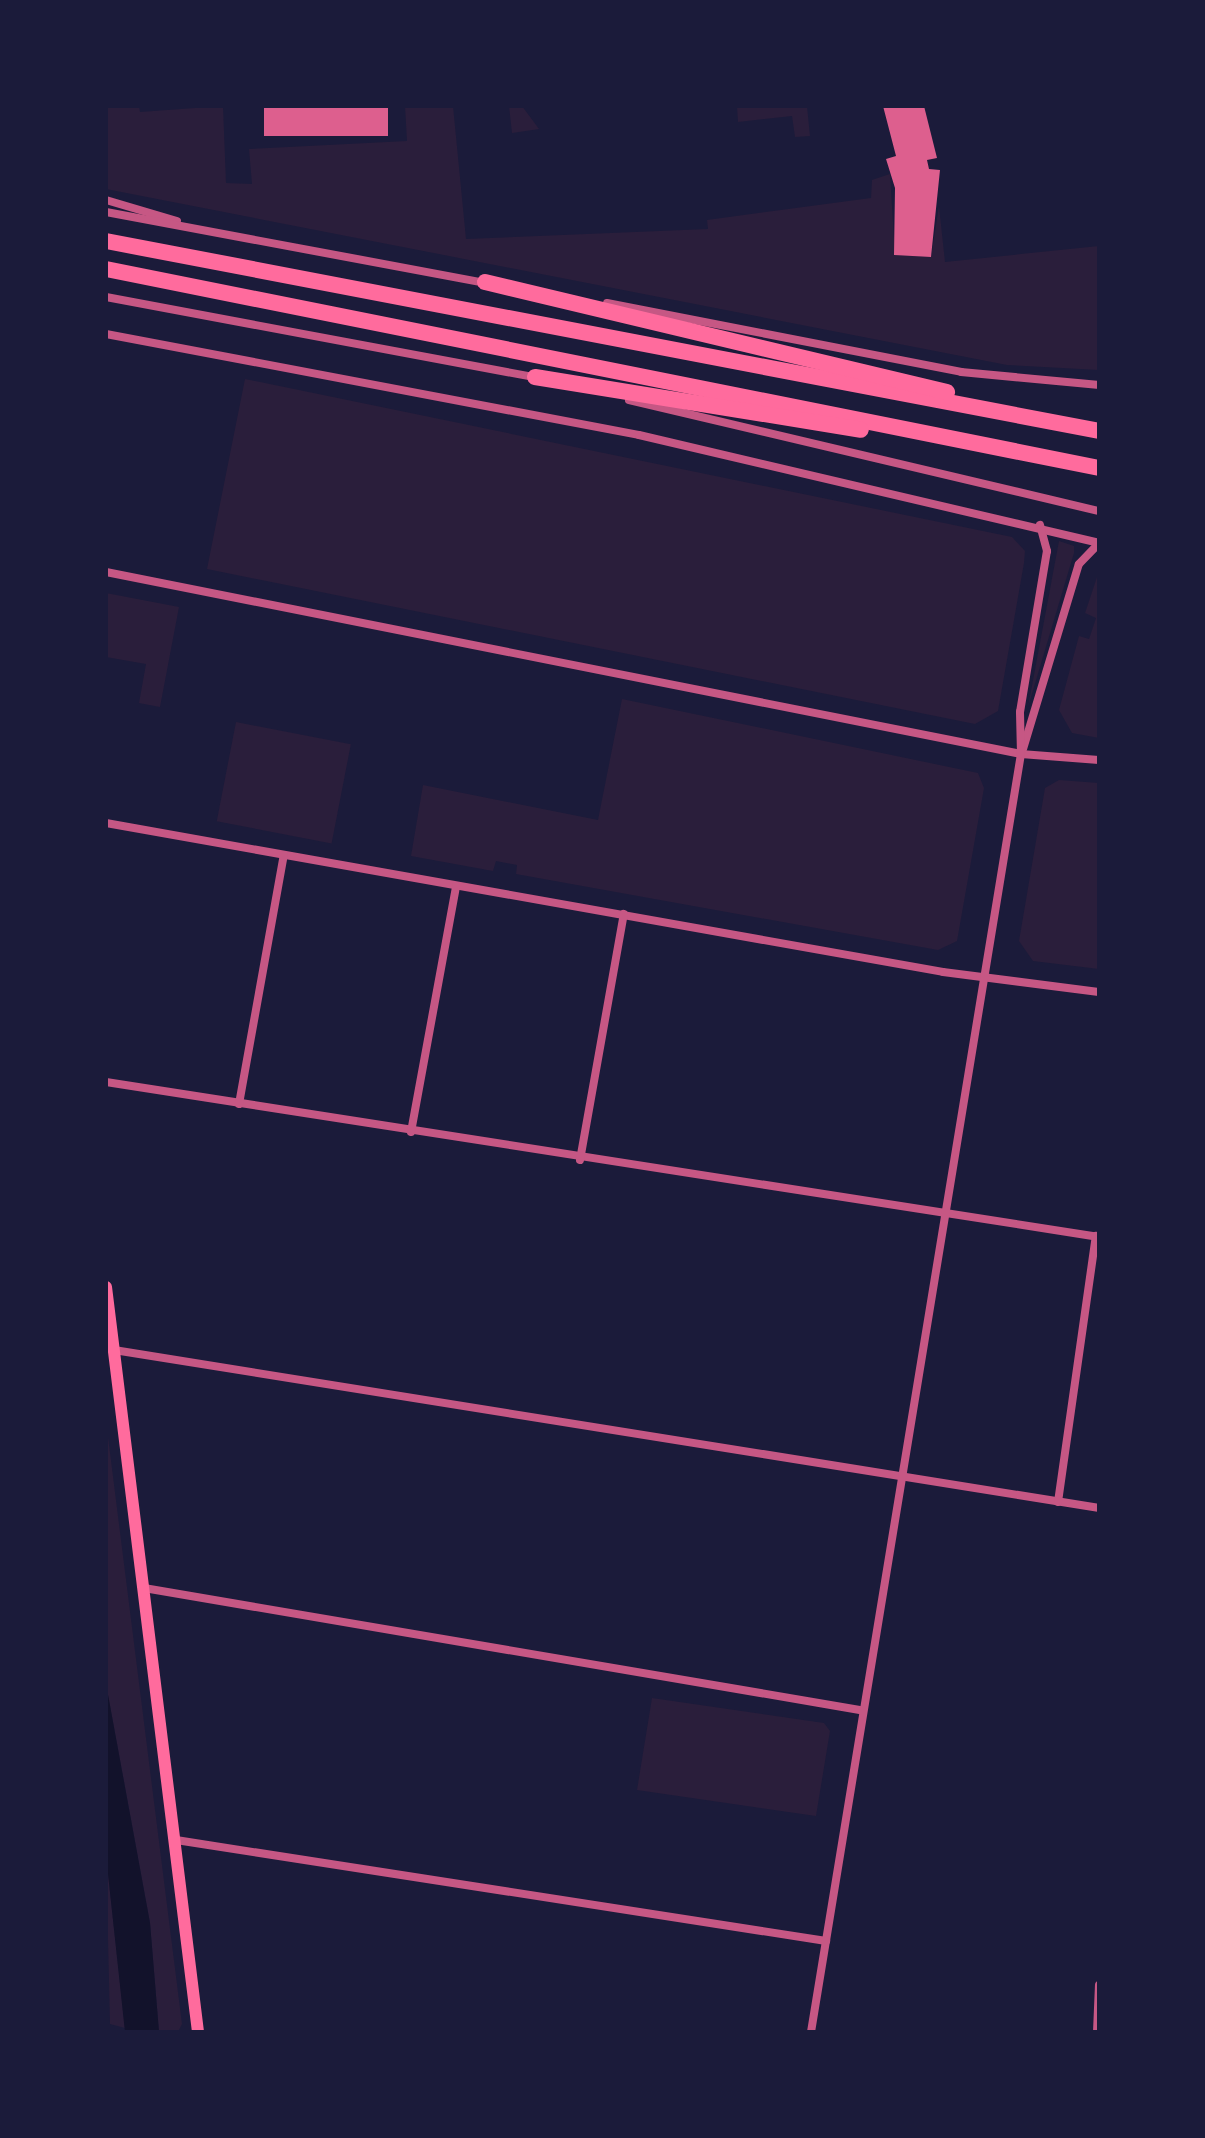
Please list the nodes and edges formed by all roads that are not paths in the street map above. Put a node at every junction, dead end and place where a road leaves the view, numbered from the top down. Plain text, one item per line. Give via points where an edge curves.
1 (106, 200) edge
2 (106, 212) edge
3 (224, 234) junction
4 (106, 241) edge
5 (106, 269) edge
6 (485, 282) junction
7 (106, 297) edge
8 (106, 334) edge
9 (535, 377) junction
10 (1099, 385) edge
11 (1092, 430) edge
12 (978, 444) junction
13 (1099, 468) edge
14 (1099, 511) edge
15 (1040, 525) junction
16 (1099, 543) edge
17 (106, 572) edge
18 (1021, 754) junction
19 (1099, 760) edge
20 (106, 823) edge
21 (284, 855) junction
22 (456, 886) junction
23 (624, 914) junction
24 (983, 978) junction
25 (1099, 992) edge
26 (106, 1082) edge
27 (239, 1104) junction
28 (411, 1132) junction
29 (580, 1160) junction
30 (940, 1212) junction
31 (1098, 1236) edge
32 (106, 1287) edge
33 (114, 1350) junction
34 (897, 1474) junction
35 (1058, 1502) junction
36 (1099, 1508) edge
37 (144, 1588) junction
38 (860, 1710) junction
39 (176, 1840) junction
40 (826, 1941) junction
41 (1099, 1985) edge
42 (198, 2032) edge
43 (811, 2032) edge
44 (1097, 2032) edge

1 - 3 street
2 - 3 street
3 - 6 street
4 - 11 highway
5 - 12 highway
6 - 10 street via 961,372
6 - 11 highway
7 - 9 street
8 - 15 street via 639,435
9 - 12 highway
9 - 14 street
12 - 13 highway
15 - 16 street
15 - 18 street via 1047,551 1020,712
16 - 18 street via 1079,564 1038,716
17 - 18 street
18 - 19 street
18 - 24 street
20 - 21 street
21 - 22 street
21 - 27 street
22 - 23 street
22 - 28 street
23 - 24 street
23 - 29 street
24 - 25 street
24 - 30 street
26 - 27 street
27 - 28 street
28 - 29 street
29 - 30 street
30 - 31 street
30 - 34 street
31 - 35 street
32 - 33 main road
33 - 34 street
33 - 37 main road
34 - 35 street
34 - 38 street
35 - 36 street
37 - 38 street
37 - 39 main road
38 - 40 street
39 - 40 street
39 - 42 main road
40 - 43 street
41 - 44 street

